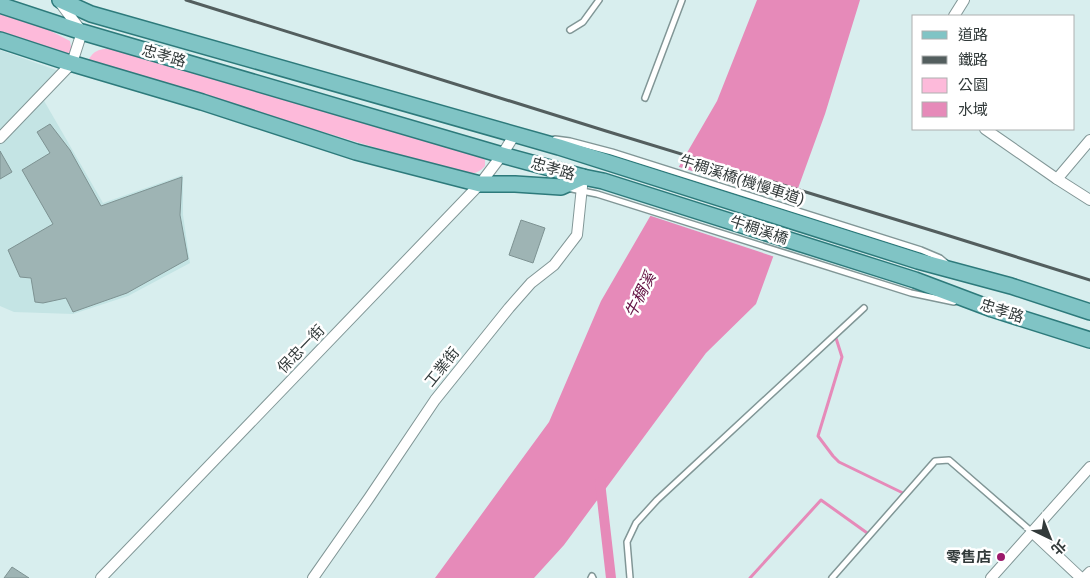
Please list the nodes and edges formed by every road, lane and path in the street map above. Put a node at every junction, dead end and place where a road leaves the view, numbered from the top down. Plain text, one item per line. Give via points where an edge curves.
1 (59, 0) edge
2 (599, 0) edge
3 (682, 0) edge
4 (964, 0) edge
5 (0, 5) edge
6 (955, 15) edge
7 (570, 30) dead end
8 (82, 32) junction
9 (0, 40) edge
10 (72, 63) junction
11 (645, 98) dead end
12 (986, 130) edge
13 (515, 134) junction
14 (0, 138) edge
15 (1090, 140) edge
16 (502, 155) junction
17 (610, 158) joint
18 (1057, 179) junction
19 (480, 184) junction
20 (582, 184) junction
21 (1090, 200) edge
22 (922, 256) joint
23 (913, 286) joint
24 (864, 308) dead end
25 (1090, 312) edge
26 (1090, 340) edge
27 (1090, 467) edge
28 (1032, 532) junction
29 (1090, 572) edge
30 (101, 578) edge
31 (313, 578) edge
32 (630, 578) edge
33 (832, 578) edge
34 (990, 578) edge
35 (1082, 578) edge

1 - 8 street
1 - 13 main road, 忠孝路 via 91,14
2 - 7 lane via 583,22
3 - 11 lane
4 - 6 street
5 - 8 main road, 忠孝路
8 - 10 street
8 - 16 main road, 忠孝路
9 - 10 main road, 忠孝路
10 - 14 street
10 - 19 main road, 忠孝路 via 356,152
12 - 18 street
13 - 16 street, 保忠一街
13 - 17 main road, 忠孝路
15 - 18 street
16 - 19 street, 保忠一街
16 - 20 main road, 忠孝路
17 - 22 main road, 牛稠溪橋
18 - 21 street
19 - 20 main road, 忠孝路 via 561,187
19 - 30 street, 保忠一街
20 - 23 main road, 牛稠溪橋
20 - 31 street, 工業街 via 577,235 554,266 531,283 508,308 435,400
22 - 25 main road, 忠孝路 via 954,270
23 - 26 main road, 忠孝路
24 - 32 lane via 636,523 627,542
27 - 28 street
28 - 33 lane via 949,460 935,461
28 - 34 street
28 - 35 street
29 - 35 street

